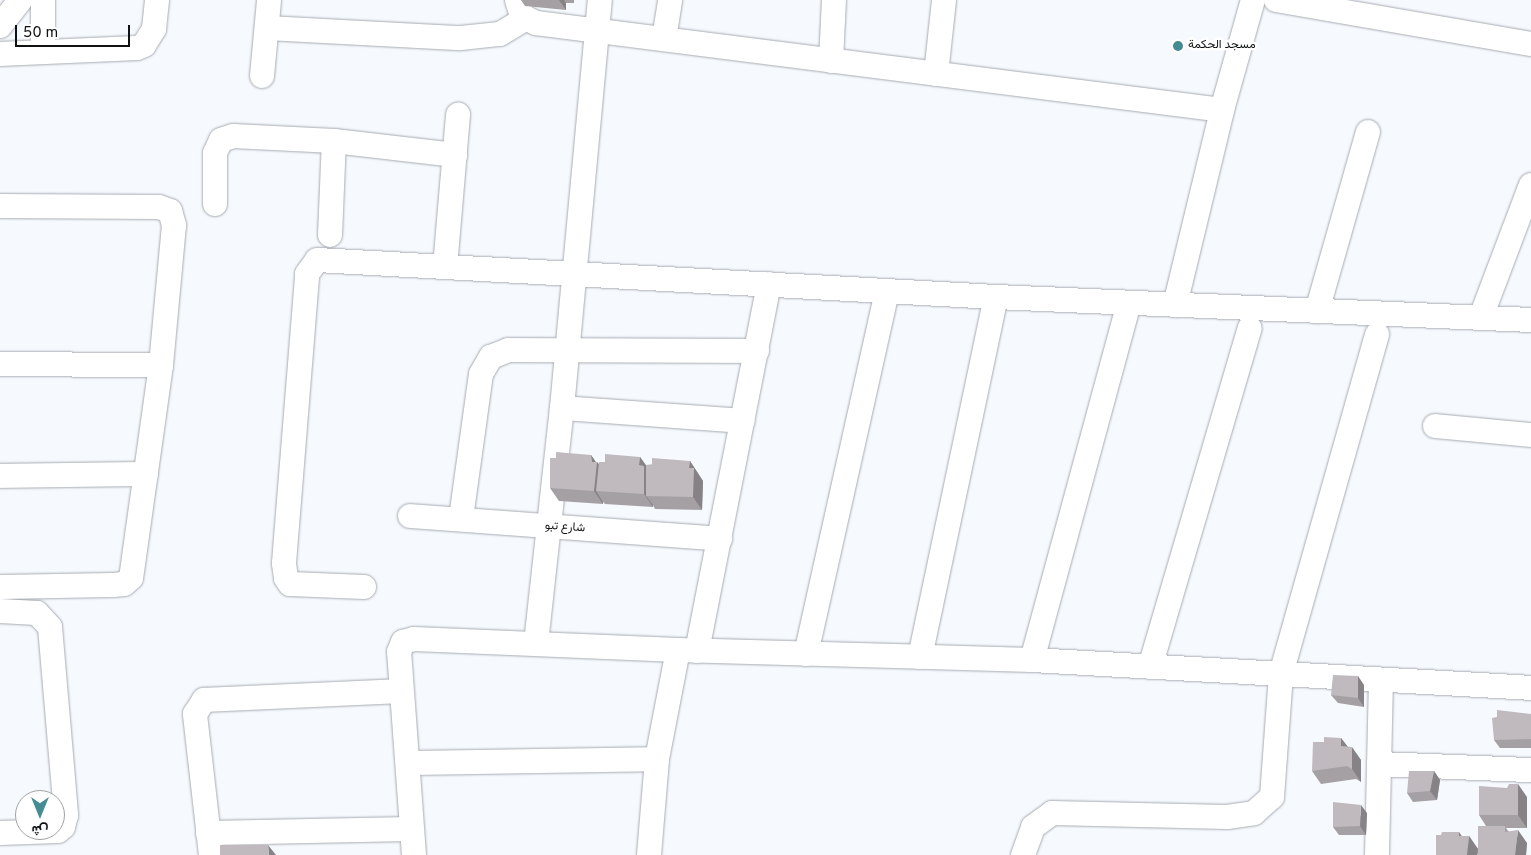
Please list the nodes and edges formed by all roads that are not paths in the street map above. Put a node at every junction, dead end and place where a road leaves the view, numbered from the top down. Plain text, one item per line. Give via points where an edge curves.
1 (20, 0) edge
2 (43, 0) edge
3 (157, 0) edge
4 (269, 0) edge
5 (600, 0) edge
6 (670, 0) edge
7 (834, 0) edge
8 (944, 0) edge
9 (1253, 0) edge
10 (1276, 0) edge
11 (521, 10) edge
12 (0, 26) edge
13 (266, 28) junction
14 (598, 31) junction
15 (664, 39) junction
16 (1531, 44) edge
17 (43, 52) junction
18 (0, 54) edge
19 (831, 61) junction
20 (936, 74) junction
21 (262, 76) dead end
22 (1222, 110) junction
23 (458, 115) dead end
24 (1368, 132) dead end
25 (334, 141) junction
26 (454, 155) junction
27 (1531, 185) edge
28 (216, 204) dead end
29 (0, 206) edge
30 (330, 235) dead end
31 (445, 267) junction
32 (574, 276) junction
33 (770, 284) junction
34 (887, 291) junction
35 (996, 297) junction
36 (1129, 302) junction
37 (1175, 305) junction
38 (1317, 311) junction
39 (1481, 317) junction
40 (1531, 320) edge
41 (1250, 328) dead end
42 (1377, 334) dead end
43 (568, 350) junction
44 (756, 351) junction
45 (0, 364) edge
46 (161, 365) junction
47 (562, 408) junction
48 (743, 421) junction
49 (1435, 426) dead end
50 (1531, 435) edge
51 (146, 474) junction
52 (0, 476) edge
53 (410, 516) dead end
54 (461, 518) junction
55 (550, 527) junction
56 (720, 539) junction
57 (0, 587) edge
58 (364, 587) dead end
59 (0, 611) edge
60 (536, 643) junction
61 (687, 650) junction
62 (806, 654) junction
63 (920, 657) junction
64 (1032, 660) junction
65 (1150, 666) junction
66 (1281, 674) junction
67 (1381, 680) junction
68 (1531, 688) edge
69 (401, 691) junction
70 (656, 760) junction
71 (408, 763) junction
72 (1380, 764) junction
73 (1531, 770) edge
74 (411, 829) junction
75 (0, 833) edge
76 (210, 844) edge
77 (414, 855) edge
78 (649, 855) edge
79 (1023, 855) edge
80 (1377, 855) edge

1 - 12 street
2 - 17 street
3 - 17 street via 154,29 144,45 137,48
4 - 13 street
5 - 14 street
6 - 15 street
7 - 19 street
8 - 20 street
9 - 22 street
10 - 16 street
11 - 13 street via 500,34 461,38
11 - 14 street
13 - 21 street
14 - 15 street
14 - 32 street
15 - 19 street
17 - 18 street
19 - 20 street
20 - 22 street
22 - 37 street
23 - 26 street
24 - 38 street
25 - 26 street
25 - 28 street via 234,136 221,140 215,153
25 - 30 street
26 - 31 street
27 - 39 street
29 - 46 street via 159,207 170,211 174,226
31 - 32 street
31 - 58 street via 325,259 317,260 307,274 284,563 286,578 290,584
32 - 33 street
32 - 43 street
33 - 34 street
33 - 44 street
34 - 35 street
34 - 62 street
35 - 36 street
35 - 63 street
36 - 37 street
36 - 64 street
37 - 38 street
38 - 39 street
39 - 40 street
41 - 65 street
42 - 66 street
43 - 44 street
43 - 47 street
43 - 54 street via 508,350 491,357 481,374
44 - 48 street
45 - 46 street
46 - 51 street
47 - 48 street
47 - 55 street
48 - 56 street
49 - 50 street
51 - 52 street
51 - 57 street via 134,568 131,578 124,584
53 - 54 street, شارع تبو
54 - 55 street, شارع تبو
55 - 56 street, شارع تبو
55 - 60 street
56 - 61 street
59 - 75 street via 38,613 50,627 66,814 63,827 58,831
60 - 61 street
60 - 69 street via 414,639 403,642 399,652
61 - 62 street
61 - 70 street
62 - 63 street
63 - 64 street
64 - 65 street
65 - 66 street
66 - 67 street
66 - 79 street via 1272,797 1254,813 1227,817 1052,813 1033,827
67 - 68 street
67 - 72 street
69 - 71 street
69 - 76 street via 204,700 195,714
70 - 71 street
70 - 78 street
71 - 74 street
72 - 73 street
72 - 80 street
74 - 76 street
74 - 77 street

